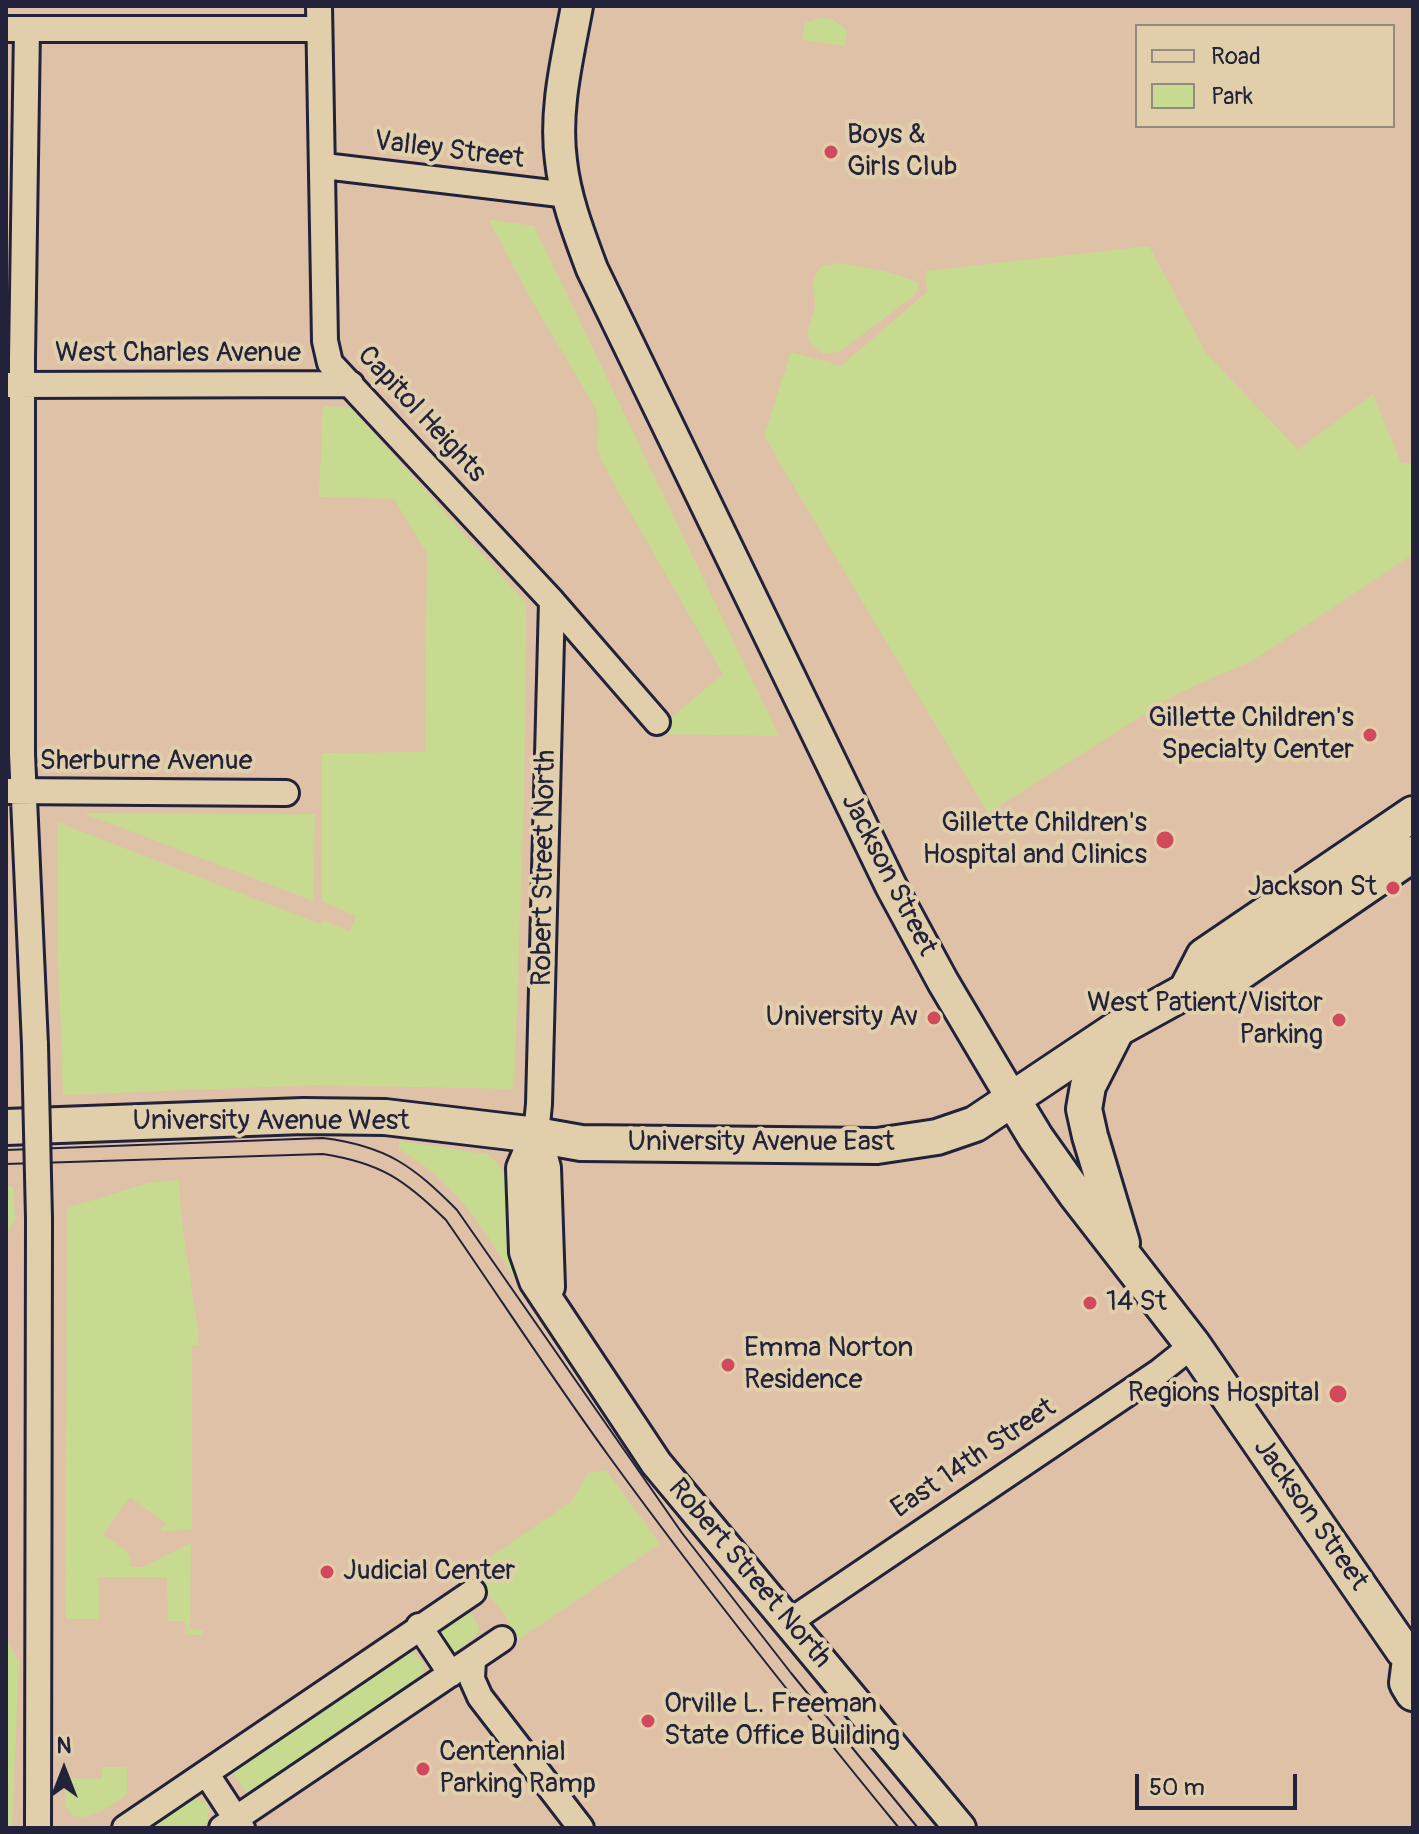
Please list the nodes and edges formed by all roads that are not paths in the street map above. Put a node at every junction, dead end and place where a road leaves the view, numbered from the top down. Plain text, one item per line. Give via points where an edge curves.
1 (577, 6) edge
2 (319, 18) edge
3 (17, 29) edge
4 (324, 166) junction
5 (568, 195) junction
6 (14, 384) edge
7 (351, 384) junction
8 (552, 601) junction
9 (657, 722) dead end
10 (15, 792) edge
11 (286, 793) dead end
12 (1413, 814) edge
13 (1413, 854) edge
14 (1186, 991) junction
15 (1117, 1029) junction
16 (1013, 1100) junction
17 (6, 1127) edge
18 (536, 1135) junction
19 (1125, 1255) junction
20 (1193, 1345) junction
21 (473, 1592) dead end
22 (789, 1622) junction
23 (419, 1626) junction
24 (502, 1639) dead end
25 (473, 1659) junction
26 (1412, 1671) edge
27 (451, 1674) junction
28 (206, 1773) junction
29 (41, 1823) edge
30 (233, 1825) edge
31 (125, 1828) edge
32 (581, 1828) edge
33 (960, 1828) edge

1 - 5 street, Jackson Street via 561,97 561,161
2 - 3 street
2 - 4 street, Capitol Heights
3 - 6 street
4 - 5 street, Valley Street
4 - 7 street, Capitol Heights via 325,341 330,363
5 - 16 street, Jackson Street via 592,269 856,815 943,982
6 - 7 street, West Charles Avenue
6 - 10 street via 22,754
7 - 8 street, Capitol Heights
8 - 9 street, Capitol Heights
8 - 18 street, Robert Street North
10 - 11 street, Sherburne Avenue
10 - 29 street, bridge via 35,1045
12 - 14 main road via 1204,956
13 - 14 main road, University Avenue East via 1226,982
14 - 15 main road, University Avenue East
15 - 16 main road, University Avenue East
15 - 19 main road via 1088,1086 1084,1109
16 - 18 main road, University Avenue East via 975,1124 937,1137 877,1146 581,1143
16 - 19 main road, Jackson Street via 1075,1193
17 - 18 main road, University Avenue West via 385,1117
18 - 22 street, Robert Street North via 545,1168 547,1277 554,1308 656,1463
19 - 20 main road, Jackson Street
20 - 22 street, East 14th Street
20 - 26 main road, Jackson Street
21 - 23 street
22 - 33 street, Robert Street North
23 - 27 street
23 - 28 street
24 - 25 street
25 - 27 street
25 - 32 street via 472,1679 480,1697
27 - 30 street
28 - 30 street
28 - 31 street

